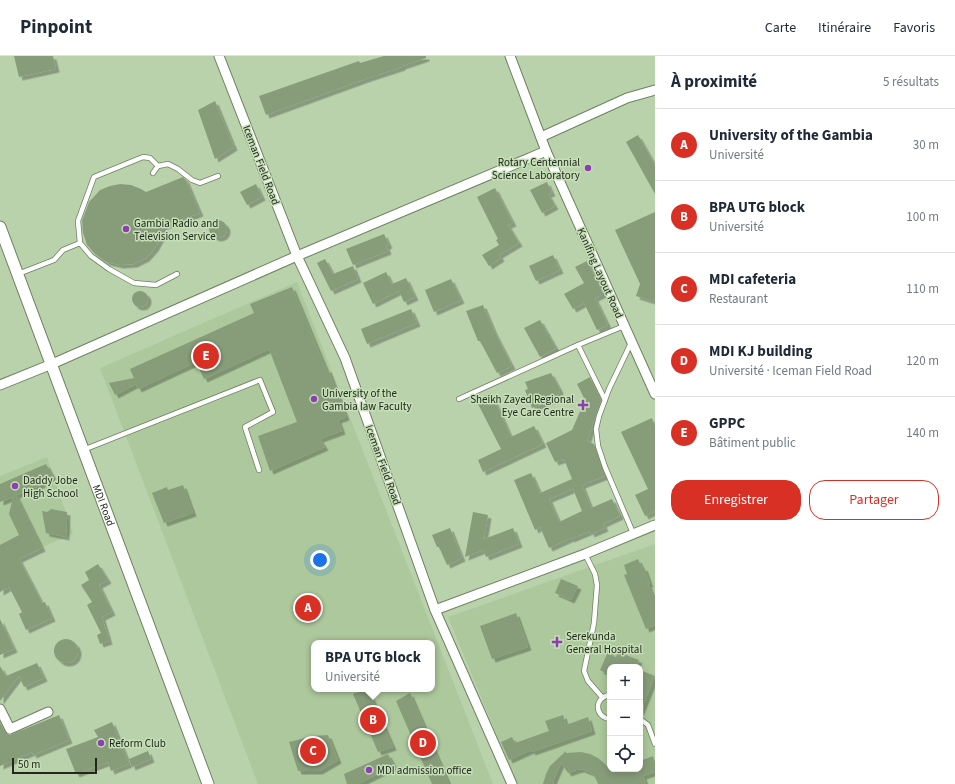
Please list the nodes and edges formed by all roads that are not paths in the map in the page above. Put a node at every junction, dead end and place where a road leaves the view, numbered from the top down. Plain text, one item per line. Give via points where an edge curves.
1 (219, 56) edge
2 (510, 56) edge
3 (655, 90) edge
4 (541, 137) junction
5 (546, 151) junction
6 (158, 166) junction
7 (153, 173) dead end
8 (218, 176) dead end
9 (0, 227) edge
10 (80, 243) junction
11 (297, 256) junction
12 (18, 274) junction
13 (177, 274) dead end
14 (624, 326) junction
15 (631, 341) junction
16 (578, 345) junction
17 (52, 364) junction
18 (0, 385) edge
19 (654, 390) edge
20 (459, 399) dead end
21 (605, 400) junction
22 (83, 450) junction
23 (259, 470) dead end
24 (655, 525) edge
25 (633, 533) junction
26 (585, 554) junction
27 (435, 610) junction
28 (607, 696) edge
29 (602, 697) junction
30 (0, 709) edge
31 (48, 712) dead end
32 (607, 718) edge
33 (643, 722) edge
34 (655, 744) edge
35 (208, 784) edge
36 (512, 784) edge

1 - 11 street, Iceman Field Road
2 - 4 street, Kanifing Layout Road
3 - 4 street via 627,98
4 - 5 street, Kanifing Layout Road
5 - 11 street
5 - 14 street, Kanifing Layout Road
6 - 7 lane
6 - 8 lane via 168,164 200,184
6 - 10 lane via 150,158 143,157 94,177 78,220
9 - 12 street, MDI Road
10 - 12 lane via 63,250 54,260
10 - 13 lane via 90,256 134,283 156,285
11 - 17 street
11 - 27 street, Iceman Field Road via 345,358
12 - 17 street, MDI Road
14 - 15 street, Kanifing Layout Road
14 - 16 lane
15 - 19 street, Kanifing Layout Road
15 - 21 lane
16 - 20 lane
16 - 21 lane
17 - 18 street
17 - 22 street, MDI Road
21 - 25 lane via 598,416 598,446
22 - 23 lane via 260,380 274,412 245,427
22 - 35 street, MDI Road
24 - 25 street
25 - 26 street
26 - 27 street
26 - 29 lane via 595,574 597,585 594,623 584,671 588,681
27 - 36 street, Iceman Field Road
28 - 29 lane
29 - 32 lane via 598,703 598,711 602,717
30 - 31 street via 10,729
33 - 34 lane via 648,726

